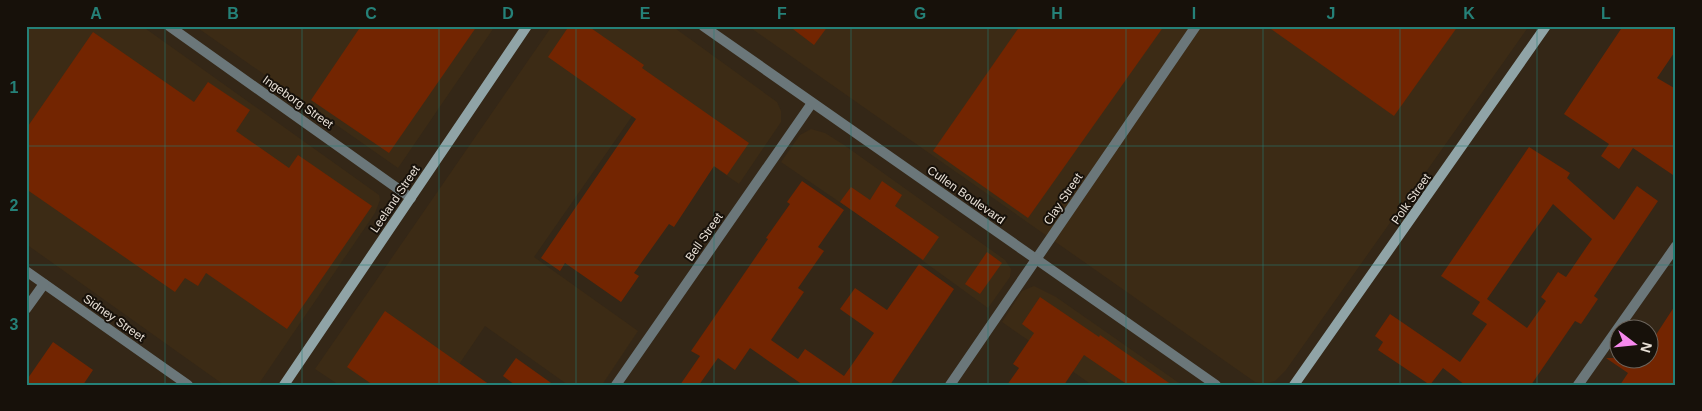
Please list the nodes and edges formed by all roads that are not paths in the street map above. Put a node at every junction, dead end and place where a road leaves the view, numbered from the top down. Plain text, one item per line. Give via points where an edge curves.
1 (170, 26) edge
2 (527, 26) edge
3 (703, 26) edge
4 (1196, 26) edge
5 (1546, 26) edge
6 (812, 103) junction
7 (411, 198) junction
8 (1676, 246) edge
9 (1037, 260) junction
10 (26, 271) edge
11 (44, 284) junction
12 (26, 309) edge
13 (188, 385) edge
14 (284, 385) edge
15 (616, 385) edge
16 (950, 385) edge
17 (1216, 385) edge
18 (1294, 385) edge
19 (1578, 385) edge

1 - 7 street, Ingeborg Street
2 - 7 main road, Leeland Street
3 - 6 street, Cullen Boulevard
4 - 9 street, Clay Street
5 - 18 main road, Polk Street
6 - 9 street, Cullen Boulevard
6 - 15 street, Bell Street
7 - 14 main road, Leeland Street
8 - 19 street
9 - 16 street, Clay Street
9 - 17 street, Cullen Boulevard
10 - 11 street, Sidney Street
11 - 12 street
11 - 13 street, Sidney Street

